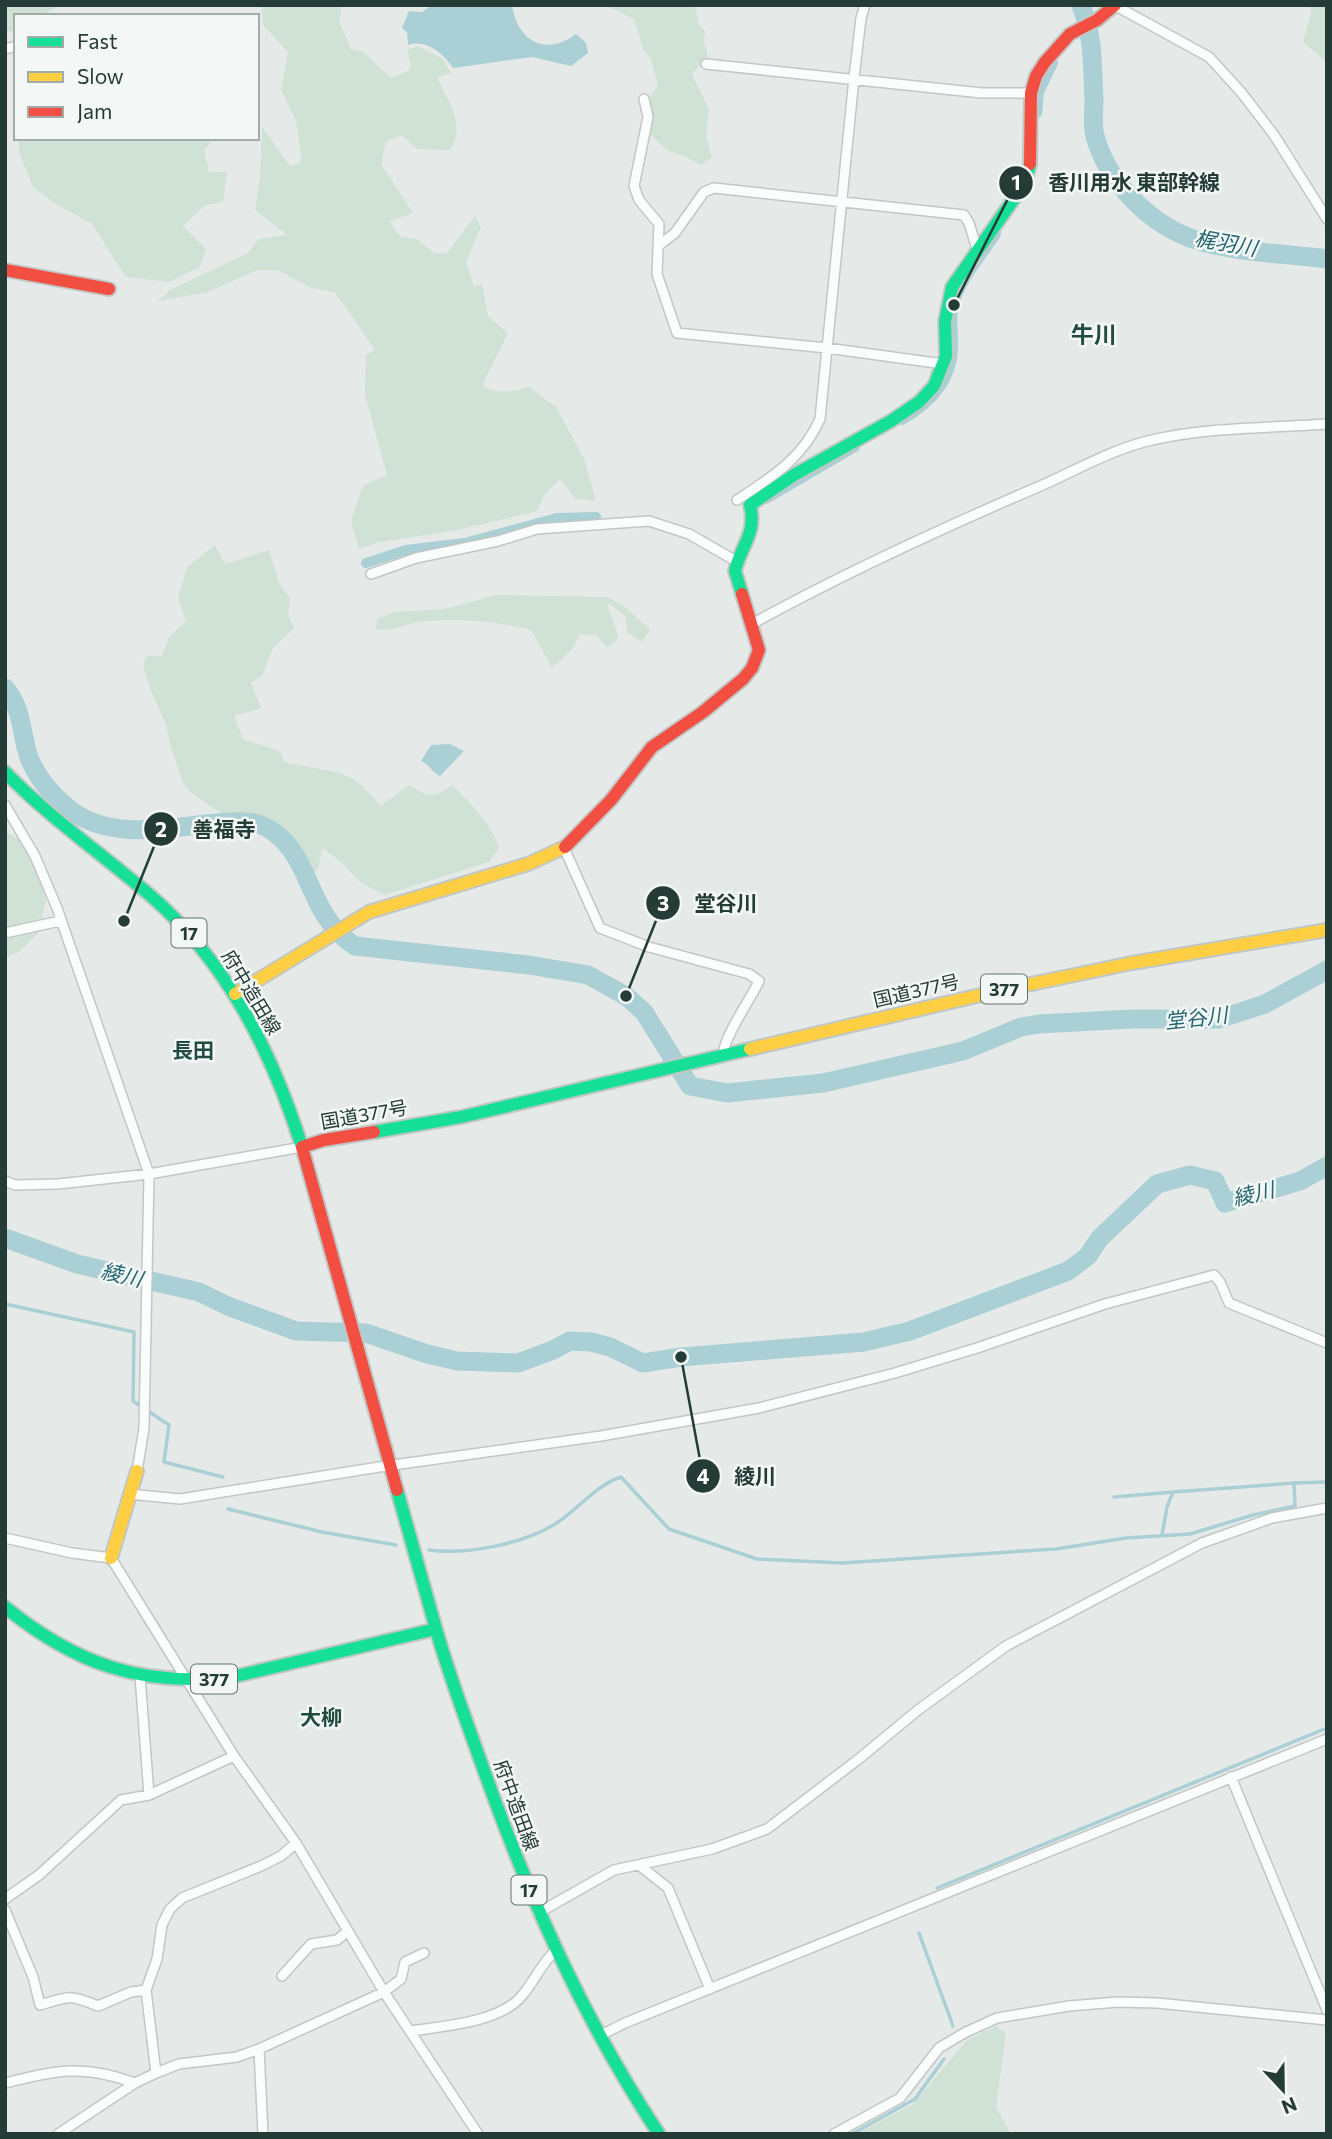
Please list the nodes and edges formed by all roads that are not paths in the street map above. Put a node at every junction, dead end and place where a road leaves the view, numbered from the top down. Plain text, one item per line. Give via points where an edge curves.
1 (865, 5) edge
2 (1116, 6) edge
3 (706, 64) dead end
4 (854, 78) junction
5 (1031, 93) junction
6 (644, 99) dead end
7 (842, 201) junction
8 (1327, 219) edge
9 (658, 246) junction
10 (977, 249) junction
11 (5, 270) edge
12 (109, 289) dead end
13 (827, 348) junction
14 (943, 364) junction
15 (1327, 424) edge
16 (737, 500) dead end
17 (736, 561) junction
18 (371, 574) dead end
19 (750, 625) junction
20 (5, 772) edge
21 (5, 805) edge
22 (564, 848) junction
23 (60, 921) junction
24 (1327, 930) edge
25 (5, 933) edge
26 (234, 994) junction
27 (724, 1054) junction
28 (302, 1147) junction
29 (149, 1174) junction
30 (5, 1181) edge
31 (1327, 1343) edge
32 (391, 1463) junction
33 (137, 1471) joint
34 (129, 1494) junction
35 (1327, 1508) edge
36 (5, 1538) edge
37 (111, 1558) junction
38 (5, 1607) edge
39 (436, 1629) junction
40 (139, 1676) junction
41 (186, 1679) junction
42 (1327, 1739) edge
43 (234, 1756) junction
44 (1231, 1777) junction
45 (149, 1795) junction
46 (296, 1843) junction
47 (639, 1865) junction
48 (5, 1899) edge
49 (5, 1910) edge
50 (538, 1913) junction
51 (348, 1931) junction
52 (556, 1950) junction
53 (424, 1953) dead end
54 (282, 1976) dead end
55 (710, 1989) junction
56 (146, 1990) junction
57 (384, 1992) junction
58 (1327, 2010) edge
59 (1327, 2020) edge
60 (411, 2031) junction
61 (599, 2036) junction
62 (259, 2049) junction
63 (156, 2073) junction
64 (5, 2083) edge
65 (135, 2083) junction
66 (58, 2134) edge
67 (262, 2134) edge
68 (478, 2134) edge
69 (659, 2134) edge
70 (834, 2134) edge

1 - 4 street
2 - 5 main road via 1070,34 1045,62
2 - 8 street via 1209,57 1274,135
3 - 4 street
4 - 5 street via 982,93
4 - 7 street
5 - 10 main road via 1031,159 1025,183
6 - 9 street via 648,117 634,186 639,200 659,223
7 - 9 street via 714,188 704,192 675,233
7 - 10 street via 964,215
7 - 13 street
9 - 13 street via 657,274 677,333
10 - 14 main road via 952,288
11 - 12 main road
13 - 14 street
13 - 16 street via 820,419 812,437 779,473
14 - 17 main road via 934,386 919,402 750,505 755,519 748,543
15 - 19 street via 1191,434 1151,440 1108,454 818,587
17 - 18 street via 689,534 649,522 537,528
17 - 19 main road
19 - 22 main road via 759,650 743,679 652,747 611,800
20 - 26 main road, 府中造田線 / 17 via 60,825 170,913
21 - 23 street via 35,856
22 - 26 main road via 527,864 369,912
22 - 27 street via 600,928 759,981 727,1037
23 - 25 street
23 - 29 street
24 - 27 main road, 国道377号 / 377 via 1132,963
26 - 28 main road, 府中造田線 / 17 via 278,1079
27 - 28 main road, 国道377号 / 377 via 461,1117
28 - 29 street
28 - 32 main road, 国道377号
29 - 30 street via 58,1184
29 - 33 street via 144,1428
31 - 32 street via 1229,1303 1214,1275 1105,1304 895,1373 760,1408 601,1436
32 - 34 street via 180,1499
32 - 39 main road, 国道377号
33 - 34 main road
34 - 37 main road
35 - 47 street via 1272,1518 1202,1542 997,1653 766,1829 712,1849
36 - 37 street
37 - 41 street
38 - 40 main road, 377 via 51,1643 90,1662
39 - 41 main road, 377 via 231,1677
39 - 50 main road, 府中造田線 / 17
40 - 41 main road, 377
40 - 45 street
41 - 43 street
42 - 44 street
43 - 45 street
43 - 46 street
44 - 55 street
44 - 58 street
45 - 48 street via 121,1800 39,1875
46 - 51 street
46 - 56 street via 281,1856 182,1898 170,1909
47 - 50 street via 614,1870
47 - 55 street via 668,1888
49 - 56 street via 40,2005 75,1996 98,2006
50 - 52 main road, 府中造田線 / 17
51 - 54 street via 337,1940 311,1944
51 - 57 street
52 - 60 street via 507,2009 468,2022
52 - 61 main road, 府中造田線 / 17
53 - 57 street via 405,1962 401,1979
55 - 61 street
56 - 63 street
57 - 60 street
57 - 62 street
59 - 70 street via 1118,2002 998,2018 939,2048 900,2098
60 - 68 street
61 - 69 main road, 府中造田線 / 17
62 - 63 street via 237,2057 179,2064
62 - 67 street
63 - 65 street
64 - 65 street via 69,2069 112,2074
65 - 66 street

